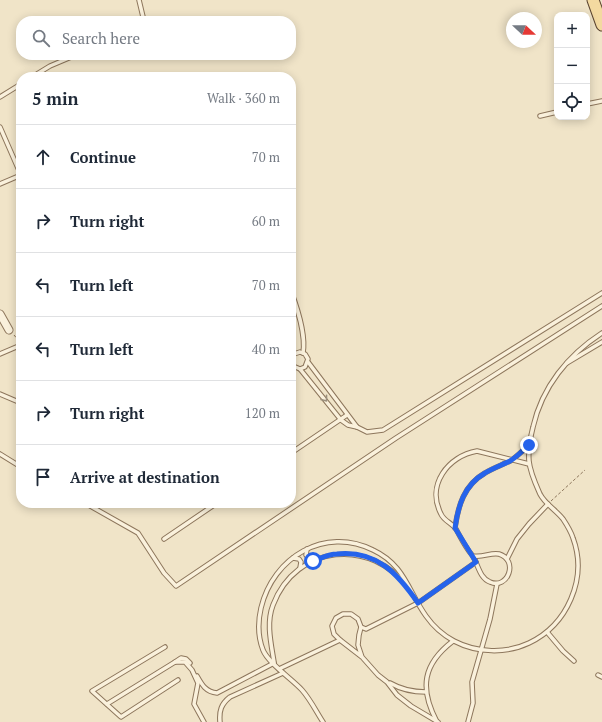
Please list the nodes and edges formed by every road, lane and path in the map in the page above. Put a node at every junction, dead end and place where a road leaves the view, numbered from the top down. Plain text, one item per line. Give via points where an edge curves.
1 (139, 0) edge
2 (593, 0) edge
3 (143, 16) edge
4 (602, 25) edge
5 (64, 60) edge
6 (40, 72) edge
7 (16, 87) edge
8 (0, 97) edge
9 (602, 101) edge
10 (590, 103) edge
11 (554, 113) edge
12 (540, 116) dead end
13 (0, 127) edge
14 (16, 164) edge
15 (16, 177) edge
16 (0, 184) edge
17 (602, 293) edge
18 (296, 305) edge
19 (602, 306) edge
20 (0, 314) edge
21 (9, 330) joint
22 (602, 333) edge
23 (16, 337) edge
24 (602, 342) edge
25 (16, 347) edge
26 (296, 353) edge
27 (303, 353) junction
28 (0, 354) edge
29 (308, 362) junction
30 (563, 366) junction
31 (296, 367) edge
32 (300, 369) junction
33 (0, 394) edge
34 (16, 401) edge
35 (347, 415) junction
36 (341, 420) junction
37 (357, 427) junction
38 (529, 445) junction
39 (296, 450) edge
40 (0, 454) edge
41 (511, 460) junction
42 (16, 464) edge
43 (529, 464) junction
44 (585, 470) dead end
45 (548, 504) junction
46 (296, 505) edge
47 (94, 508) edge
48 (210, 508) edge
49 (292, 508) edge
50 (455, 528) junction
51 (164, 539) dead end
52 (307, 549) junction
53 (473, 556) junction
54 (292, 558) junction
55 (507, 559) junction
56 (313, 561) junction
57 (476, 562) junction
58 (299, 569) junction
59 (497, 584) junction
60 (418, 603) junction
61 (361, 627) junction
62 (547, 632) junction
63 (340, 640) junction
64 (453, 641) junction
65 (165, 647) dead end
66 (481, 650) junction
67 (362, 657) junction
68 (574, 661) dead end
69 (175, 662) junction
70 (274, 663) junction
71 (279, 669) junction
72 (283, 673) junction
73 (598, 674) dead end
74 (602, 677) edge
75 (178, 680) dead end
76 (387, 682) junction
77 (426, 692) junction
78 (106, 704) junction
79 (204, 722) edge
80 (220, 722) edge
81 (323, 722) edge
82 (437, 722) edge
83 (468, 722) edge

1 - 3 lane
2 - 4 main road
5 - 6 lane
7 - 8 lane
9 - 10 lane
11 - 12 lane
13 - 14 lane
15 - 16 lane
17 - 37 lane via 389,427 367,432
18 - 27 lane
19 - 46 lane
20 - 21 street
21 - 23 path
22 - 30 lane
24 - 30 lane
25 - 28 lane
26 - 27 lane
27 - 29 lane
29 - 32 lane
29 - 35 lane
30 - 38 lane via 539,407
31 - 32 lane
32 -> 36 lane
33 - 34 lane
35 - 36 lane
35 - 37 lane
36 - 37 lane
36 - 39 lane
38 - 41 lane
38 - 43 lane
40 - 42 lane
41 - 43 lane
41 - 50 lane via 485,472 472,482 461,502
41 - 50 lane via 477,451 457,458 445,470 439,482 437,500 441,515
43 - 45 lane via 541,496
44 - 45 path
45 - 55 lane via 528,524
45 - 62 lane via 563,519 573,538 578,566 574,592 567,608
47 - 49 lane via 138,533 164,574 176,586
48 - 51 lane
50 - 53 lane
52 - 54 lane
52 - 56 lane via 306,555
52 - 60 lane via 339,542 357,544 374,550 401,572
53 - 55 lane via 498,554
53 - 57 lane
54 - 58 lane via 301,562
54 - 70 lane via 277,572 268,587 258,621 264,652
55 - 59 lane via 510,566 509,574 504,581
56 - 58 lane
56 - 60 lane via 337,554 358,554 378,561 404,582
57 - 59 lane via 486,580
57 - 60 lane
58 - 70 lane via 282,586 273,605 269,627
59 - 66 lane
60 - 61 lane via 366,629
60 - 64 lane via 432,625
61 - 63 lane via 358,619 352,614 343,614 336,618 332,626 334,634
61 - 67 lane via 358,645
62 - 66 lane via 516,648
62 - 68 lane
63 - 67 lane
63 - 71 lane
64 - 66 lane
64 - 77 lane via 441,650 432,662
65 - 78 lane via 92,691
66 - 83 lane via 472,682 473,703
67 - 76 lane
69 - 70 lane via 181,658 186,659 205,690 217,693
69 - 78 lane
69 - 79 lane via 185,662 192,670 198,683 194,704
70 - 71 lane
71 - 72 lane
72 - 80 lane via 230,697 220,711
72 - 81 lane via 303,691
73 - 74 lane
75 - 78 lane via 121,717
76 - 77 lane via 412,692
76 - 82 lane via 397,695
77 - 82 lane

